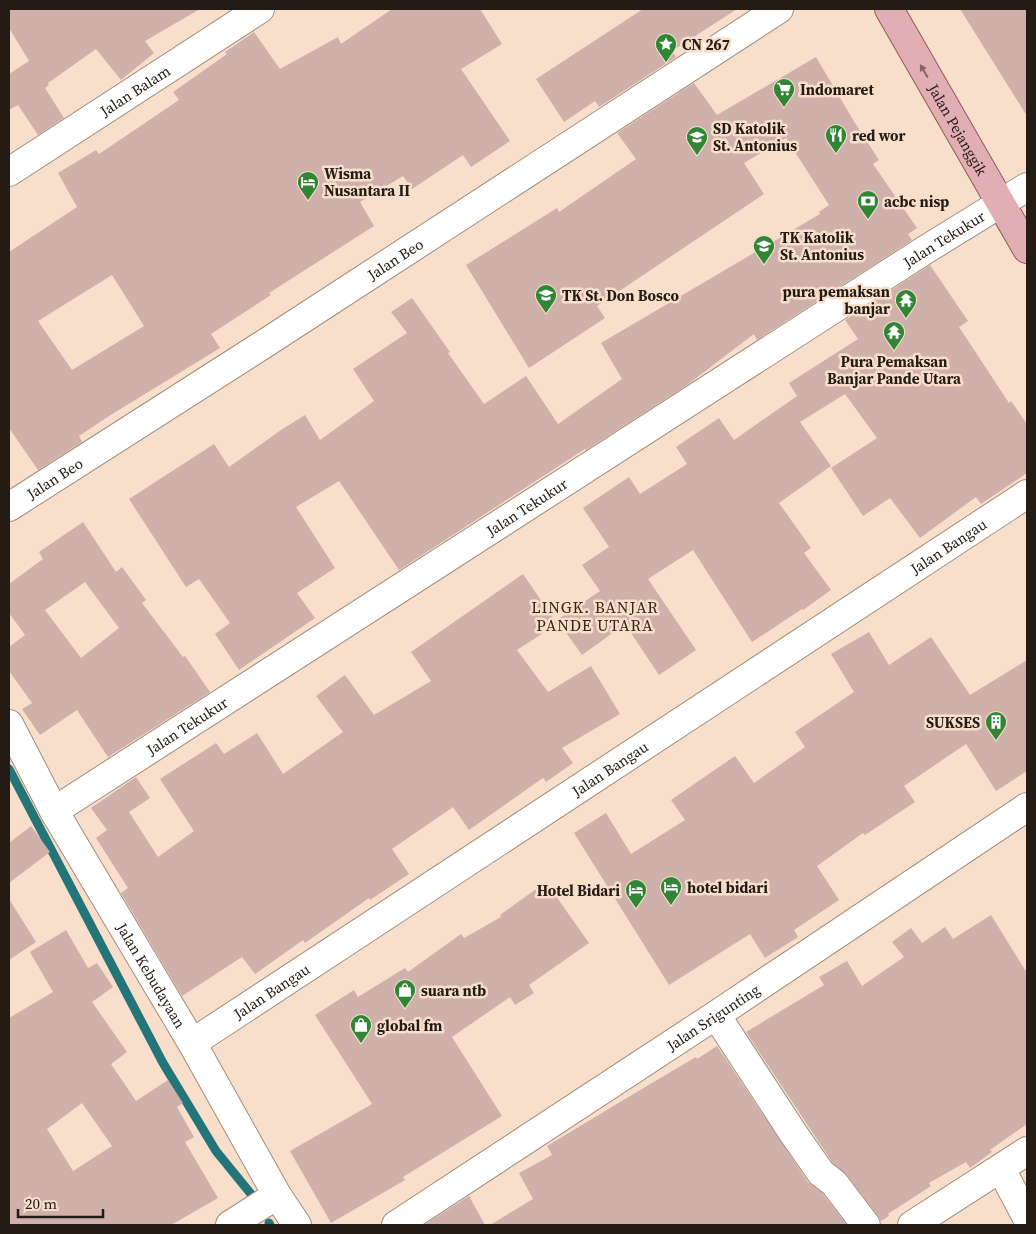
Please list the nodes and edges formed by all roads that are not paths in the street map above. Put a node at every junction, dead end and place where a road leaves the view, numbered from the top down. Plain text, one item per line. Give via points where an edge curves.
1 (260, 9) edge
2 (778, 9) edge
3 (889, 9) edge
4 (9, 172) edge
5 (1027, 187) edge
6 (1000, 203) junction
7 (1027, 249) edge
8 (1027, 494) edge
9 (9, 506) edge
10 (9, 724) edge
11 (1027, 807) edge
12 (54, 811) junction
13 (716, 1015) junction
14 (192, 1042) junction
15 (1027, 1151) edge
16 (1001, 1168) junction
17 (277, 1195) junction
18 (1027, 1218) edge
19 (230, 1225) edge
20 (297, 1225) edge
21 (396, 1225) edge
22 (866, 1225) edge
23 (912, 1225) edge

1 - 4 street, Jalan Balam
2 - 9 street, Jalan Beo
6 -> 3 main road, Jalan Pejanggik
5 - 6 street, Jalan Tekukur
6 - 7 main road, Jalan Pejanggik
6 - 12 street, Jalan Tekukur
8 - 14 street, Jalan Bangau
10 - 12 street, Jalan Kebudayaan
11 - 13 street, Jalan Srigunting
12 - 14 street, Jalan Kebudayaan
13 - 21 street, Jalan Srigunting
13 - 22 street via 792,1133
14 - 17 street, Jalan Kebudayaan
15 - 16 street
16 - 18 street
16 - 23 street
17 - 19 street
17 - 20 street, Jalan Kebudayaan

